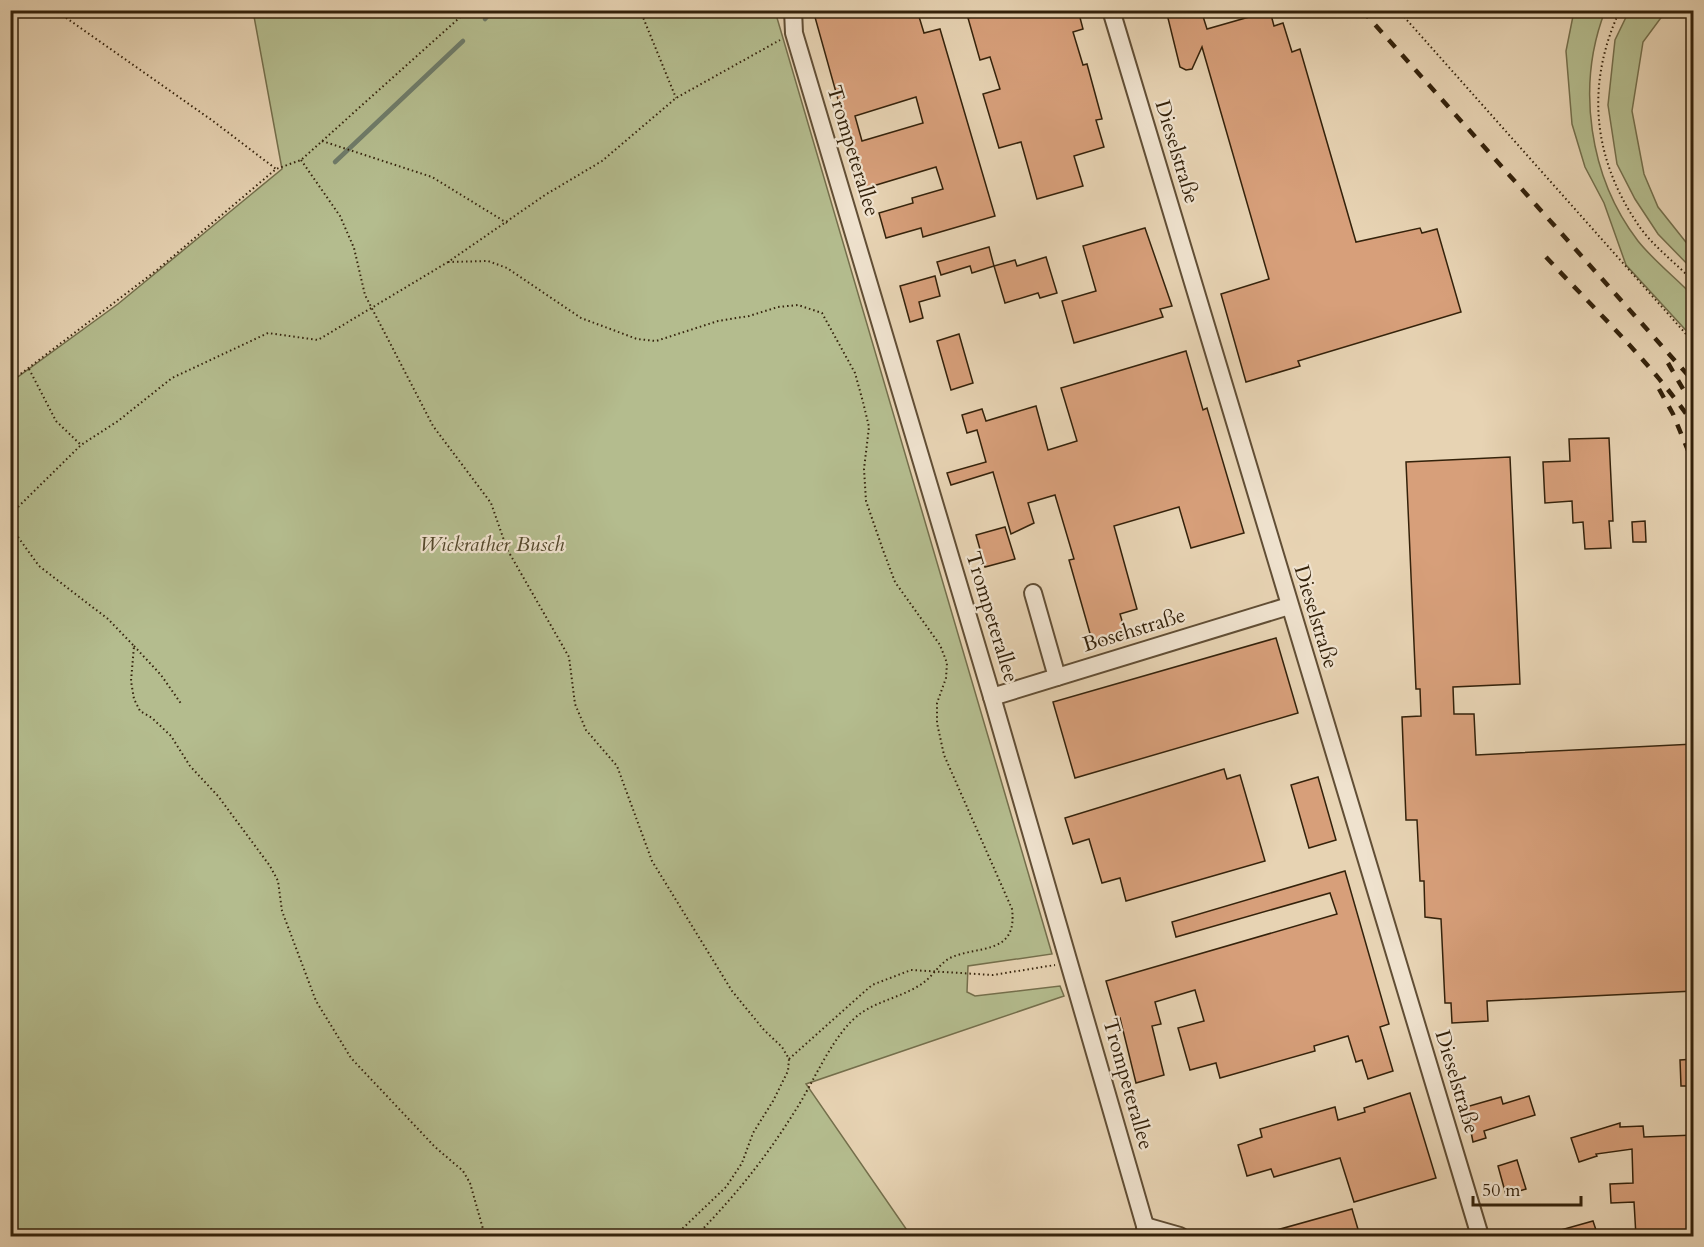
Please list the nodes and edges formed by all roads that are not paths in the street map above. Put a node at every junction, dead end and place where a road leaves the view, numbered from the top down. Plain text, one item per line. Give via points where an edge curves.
1 (793, 10) edge
2 (1111, 10) edge
3 (1033, 593) dead end
4 (1289, 606) junction
5 (1057, 677) junction
6 (992, 697) junction
7 (1147, 1231) edge
8 (1180, 1236) edge
9 (1480, 1236) edge

1 - 6 street, Trompeterallee via 794,33
2 - 4 street, Dieselstraße
3 - 5 street
4 - 5 street, Boschstraße
4 - 9 street, Dieselstraße
5 - 6 street, Boschstraße
6 - 7 street, Trompeterallee
7 - 8 street

